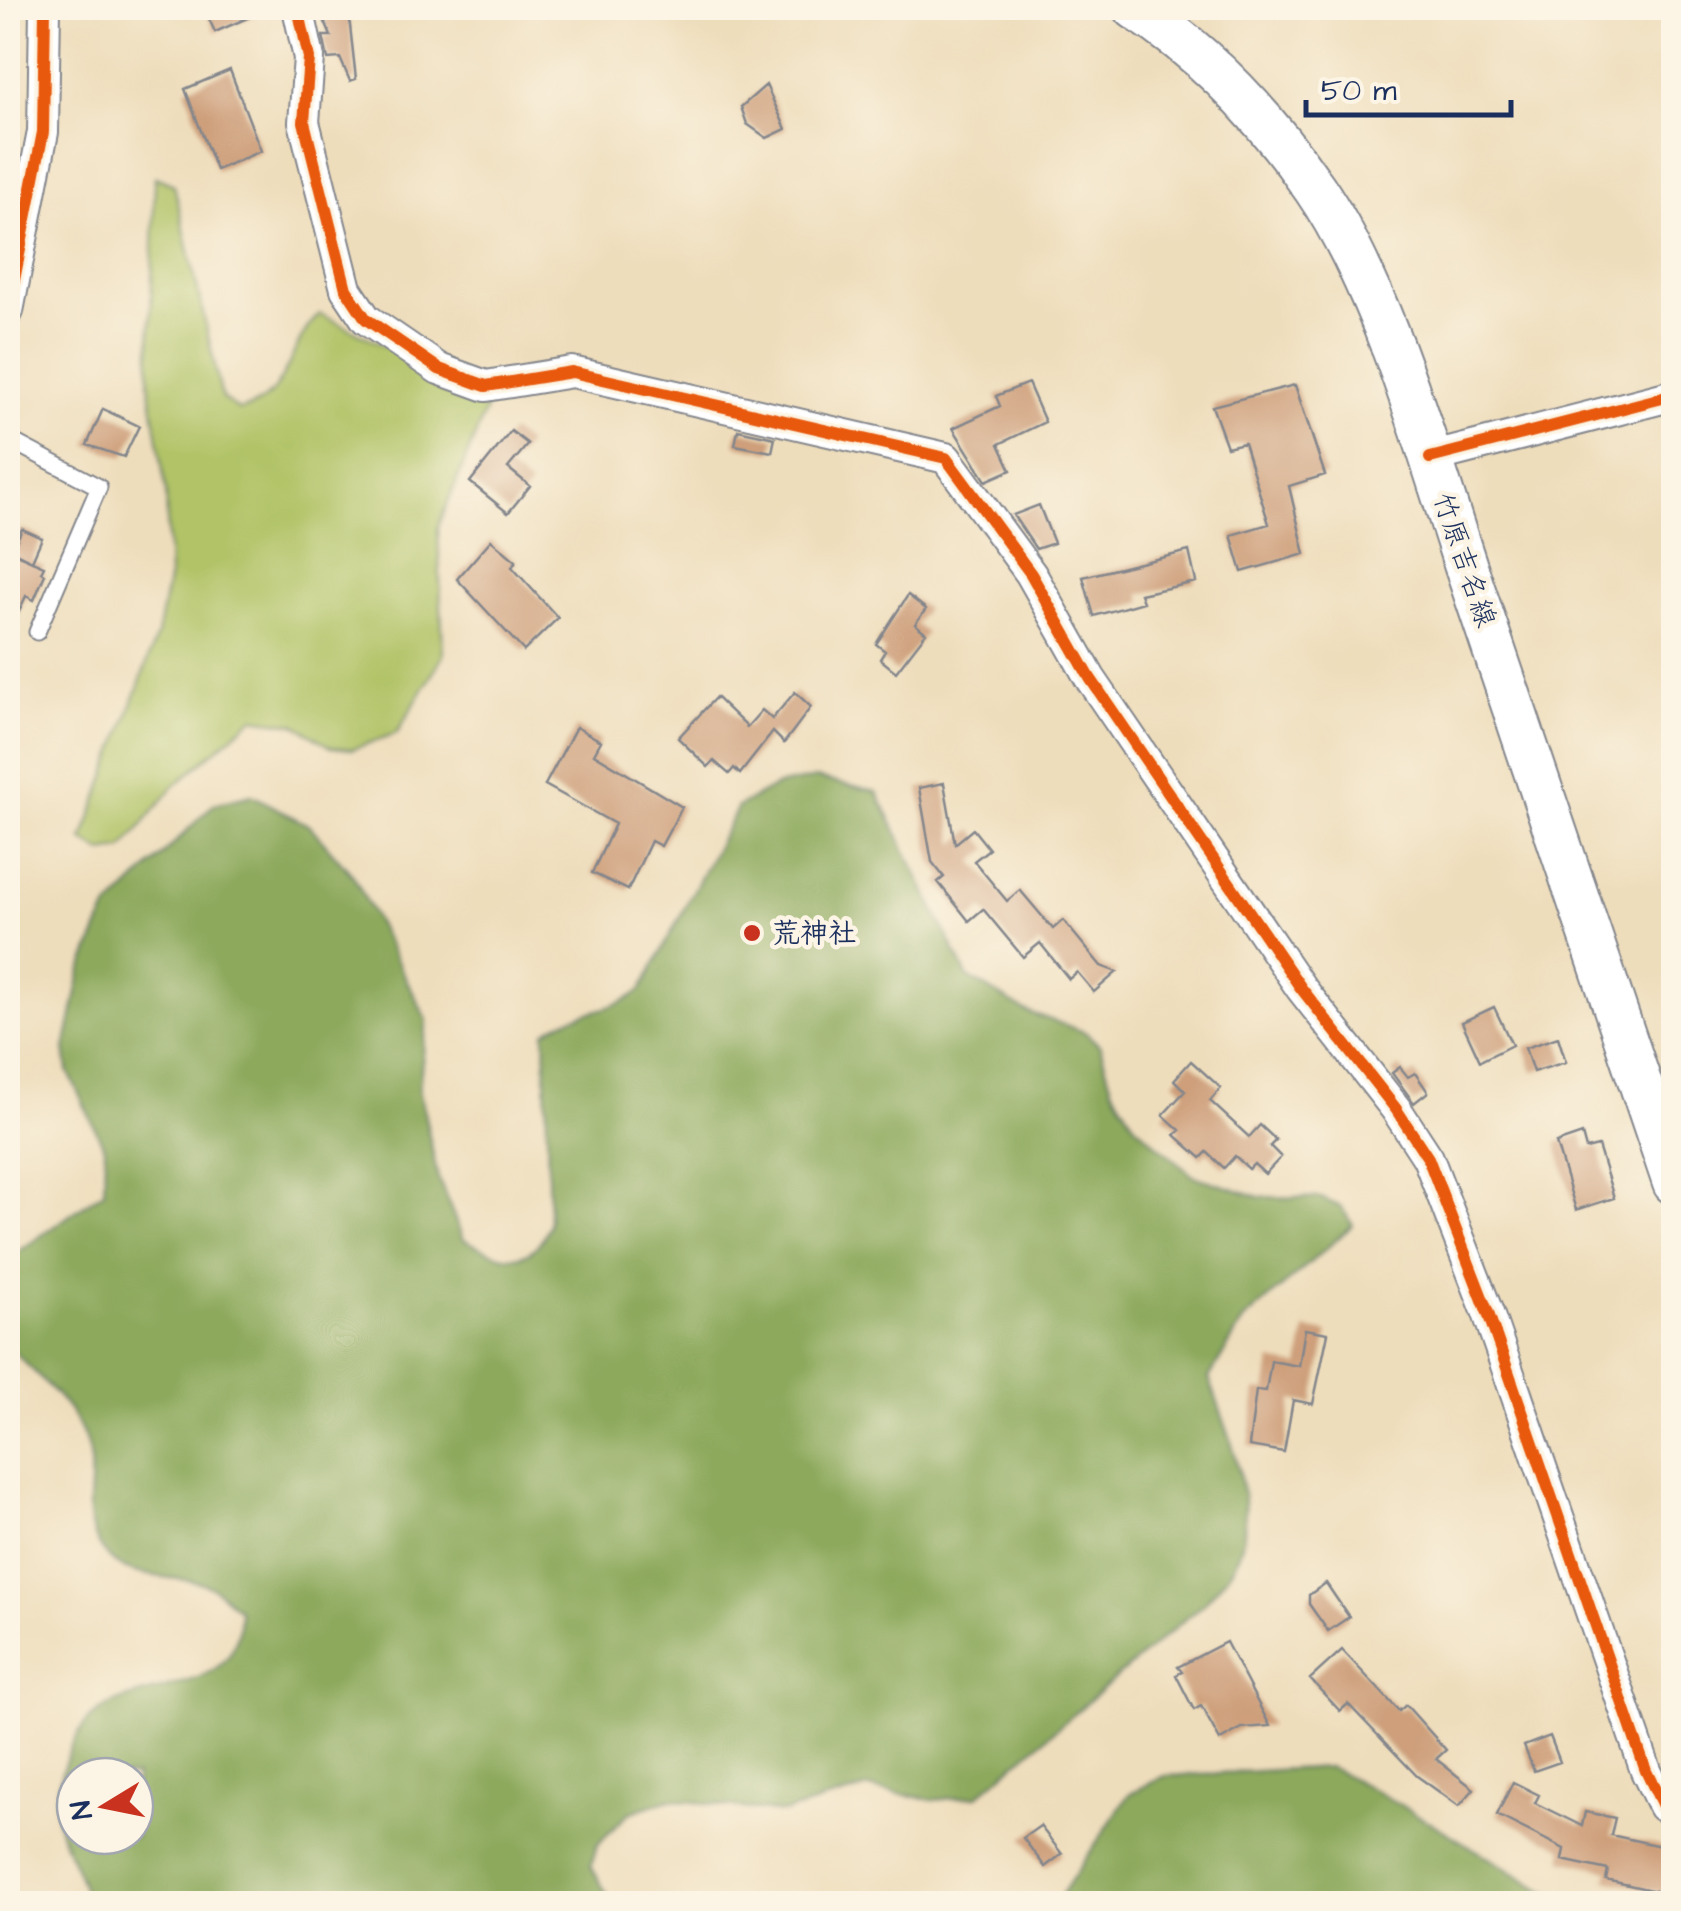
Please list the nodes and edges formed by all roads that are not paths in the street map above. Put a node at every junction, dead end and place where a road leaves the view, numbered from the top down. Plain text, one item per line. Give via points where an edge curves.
1 (45, 8) edge
2 (298, 8) edge
3 (1136, 8) edge
4 (8, 311) edge
5 (1674, 396) edge
6 (8, 440) edge
7 (1430, 458) junction
8 (36, 632) dead end
9 (1674, 1183) edge
10 (1674, 1807) edge

1 - 4 street via 43,132
2 - 10 street via 309,58 304,122 346,289 366,319 439,368 486,386 572,372 946,458 1031,574 1090,678 1301,988 1428,1158 1646,1771 1663,1806
3 - 7 main road, 竹原吉名線 via 1224,78 1317,192 1365,282
5 - 7 street
6 - 8 lane via 99,487
7 - 9 main road, 竹原吉名線

